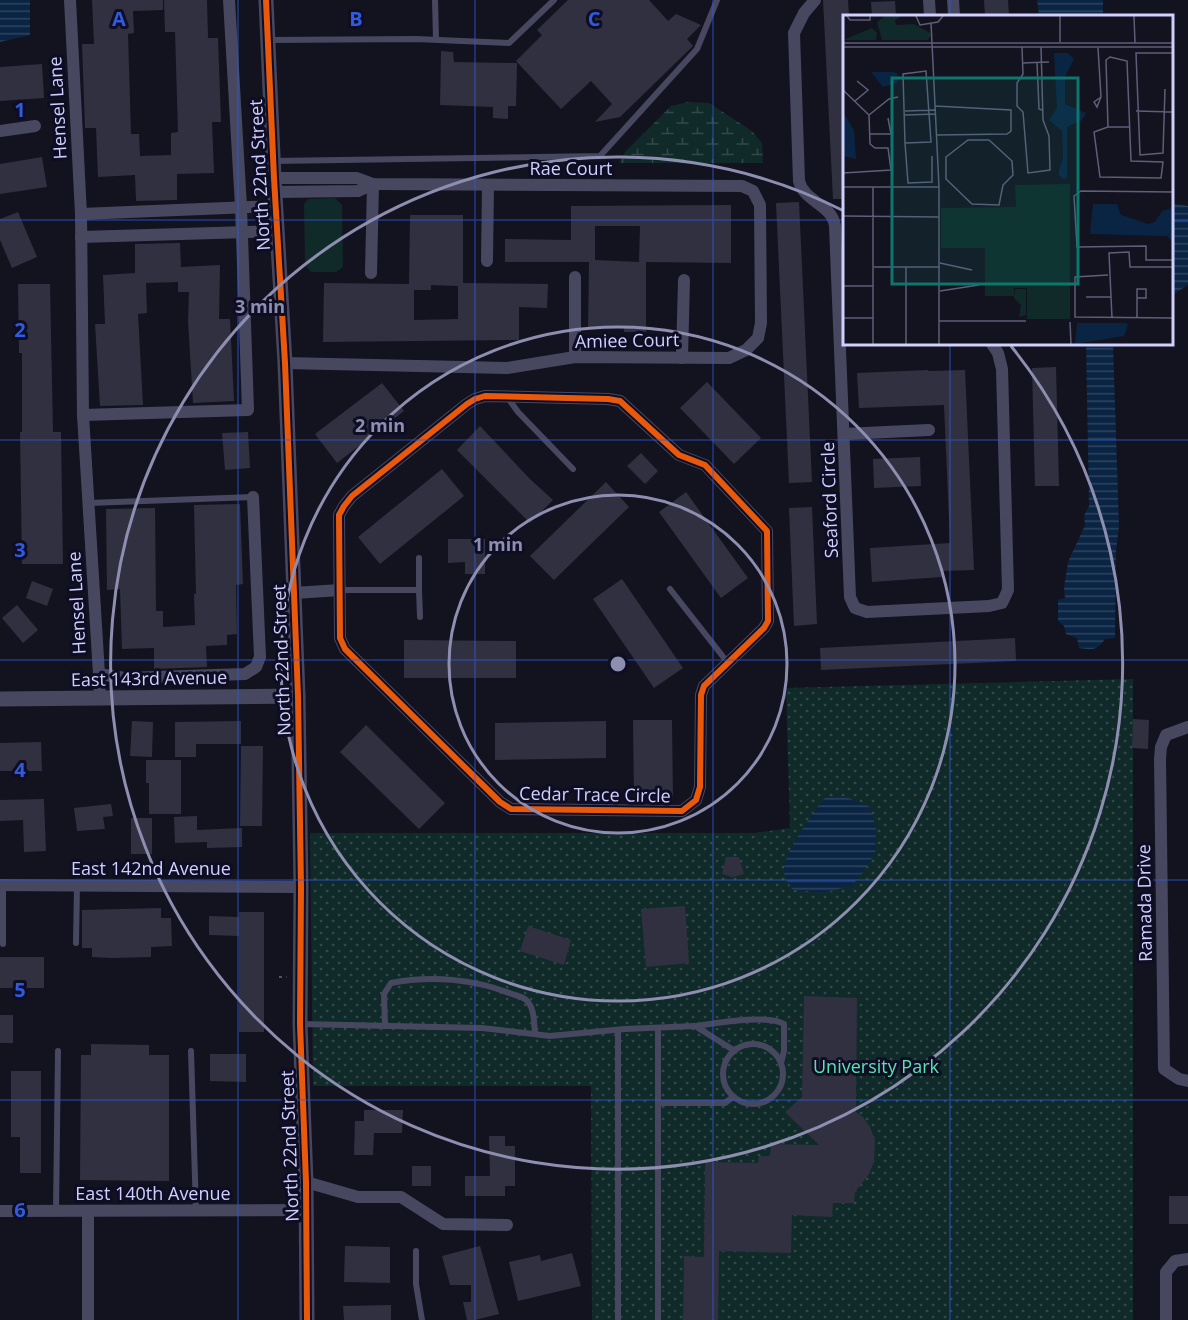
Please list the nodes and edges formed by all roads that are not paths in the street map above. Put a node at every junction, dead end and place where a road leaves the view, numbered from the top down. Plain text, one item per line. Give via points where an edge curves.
1 (70, 0) edge
2 (229, 0) edge
3 (266, 0) edge
4 (435, 0) edge
5 (554, 0) edge
6 (717, 0) edge
7 (815, 0) edge
8 (929, 0) edge
9 (953, 0) edge
10 (930, 15) edge
11 (954, 15) edge
12 (436, 39) junction
13 (268, 40) junction
14 (35, 126) dead end
15 (0, 131) edge
16 (273, 161) junction
17 (373, 184) junction
18 (488, 185) junction
19 (275, 192) junction
20 (760, 205) joint
21 (241, 207) junction
22 (81, 214) junction
23 (277, 231) junction
24 (242, 233) junction
25 (81, 237) junction
26 (488, 261) dead end
27 (372, 273) dead end
28 (575, 277) dead end
29 (684, 280) dead end
30 (993, 345) edge
31 (575, 357) junction
32 (682, 358) junction
33 (285, 363) junction
34 (508, 398) junction
35 (83, 415) junction
36 (928, 430) dead end
37 (844, 434) junction
38 (573, 469) dead end
39 (253, 497) joint
40 (88, 503) junction
41 (419, 558) dead end
42 (670, 589) dead end
43 (340, 590) junction
44 (419, 590) junction
45 (294, 593) junction
46 (420, 617) dead end
47 (728, 663) junction
48 (99, 674) junction
49 (298, 696) junction
50 (100, 698) junction
51 (0, 699) edge
52 (1188, 727) edge
53 (1, 885) edge
54 (77, 886) junction
55 (301, 888) junction
56 (76, 943) dead end
57 (3, 944) dead end
58 (300, 1024) junction
59 (385, 1026) junction
60 (696, 1026) junction
61 (658, 1028) junction
62 (618, 1030) junction
63 (535, 1034) junction
64 (58, 1050) dead end
65 (191, 1051) dead end
66 (735, 1051) junction
67 (781, 1063) junction
68 (1188, 1081) edge
69 (733, 1096) junction
70 (658, 1103) junction
71 (306, 1182) junction
72 (307, 1210) junction
73 (0, 1211) edge
74 (56, 1211) junction
75 (88, 1211) junction
76 (196, 1211) junction
77 (507, 1225) dead end
78 (416, 1251) dead end
79 (1188, 1259) edge
80 (88, 1320) edge
81 (307, 1320) edge
82 (422, 1320) edge
83 (618, 1320) edge
84 (658, 1320) edge
85 (1166, 1320) edge

1 - 22 street, Hensel Lane
2 - 21 street
3 - 13 street, North 22nd Street
4 - 12 lane
5 - 12 lane via 509,43
6 - 16 lane via 697,49 600,156
7 - 37 street, Seaford Circle via 794,33 799,181 801,189 834,219
8 - 10 street
9 - 11 street
12 - 13 lane
13 - 16 street, North 22nd Street
14 - 15 street
16 - 19 street, North 22nd Street
17 - 18 street, Rae Court
17 - 19 street, Rae Court via 357,178
17 - 27 street
18 - 20 street, Rae Court via 742,186 753,190
18 - 26 street
19 - 21 street, Rae Court
19 - 23 street, North 22nd Street
20 - 32 street, Amiee Court via 758,338 746,350 729,358
21 - 22 street
21 - 24 street
22 - 25 street, Hensel Lane
23 - 24 street
23 - 33 street, North 22nd Street
24 - 25 street
24 - 35 street via 248,410
25 - 35 street, Hensel Lane
28 - 31 street
29 - 32 street
30 - 37 street, Seaford Circle via 1002,369 1008,590 1002,603 867,612 855,608 850,597
31 - 32 street, Amiee Court
31 - 33 street, Amiee Court via 507,368
33 - 45 street, North 22nd Street
34 - 38 lane
34 - 43 street, Cedar Trace Circle via 475,399 352,496 339,515
34 - 47 street, Cedar Trace Circle via 620,401 679,455 705,465 767,531 768,621
35 - 40 street, Hensel Lane
36 - 37 street
39 - 40 lane
39 - 48 street, Hensel Lane via 260,657 256,667 245,674 125,678
40 - 48 street, Hensel Lane
41 - 44 lane
42 - 47 lane
43 - 44 lane
43 - 45 street
43 - 47 street, Cedar Trace Circle via 340,638 345,649 500,802 511,808 682,811 696,800 700,787 701,695 704,686
44 - 46 lane
45 - 49 street, North 22nd Street
48 - 50 street
49 - 50 street, East 143rd Avenue
49 - 55 street, North 22nd Street
50 - 51 street, East 143rd Avenue
52 - 68 street, Ramada Drive via 1166,735 1160,759 1164,1070
53 - 54 street, East 142nd Avenue
53 - 57 lane
54 - 55 street, East 142nd Avenue
54 - 56 lane
55 - 58 street, North 22nd Street
58 - 59 lane
58 - 71 street, North 22nd Street
59 - 63 lane via 482,1028
59 - 63 lane via 384,994 391,983 411,979 456,980 494,987 525,999 532,1011
60 - 61 lane
60 - 66 lane
60 - 67 lane via 777,1020 784,1024
61 - 62 lane
61 - 70 lane
62 - 63 lane
62 - 83 lane
64 - 74 lane
65 - 76 lane
66 - 67 lane via 761,1046
66 - 69 lane via 723,1073
67 - 69 lane via 782,1083 771,1099 751,1104
69 - 70 lane via 725,1103
70 - 84 lane
71 - 72 street, North 22nd Street
71 - 77 street via 358,1197 401,1197 442,1224
72 - 76 street, East 140th Avenue
72 - 81 street, North 22nd Street
73 - 74 street, East 140th Avenue
74 - 75 street, East 140th Avenue
75 - 76 street, East 140th Avenue
75 - 80 street
78 - 82 lane
79 - 85 street via 1175,1261 1166,1272

